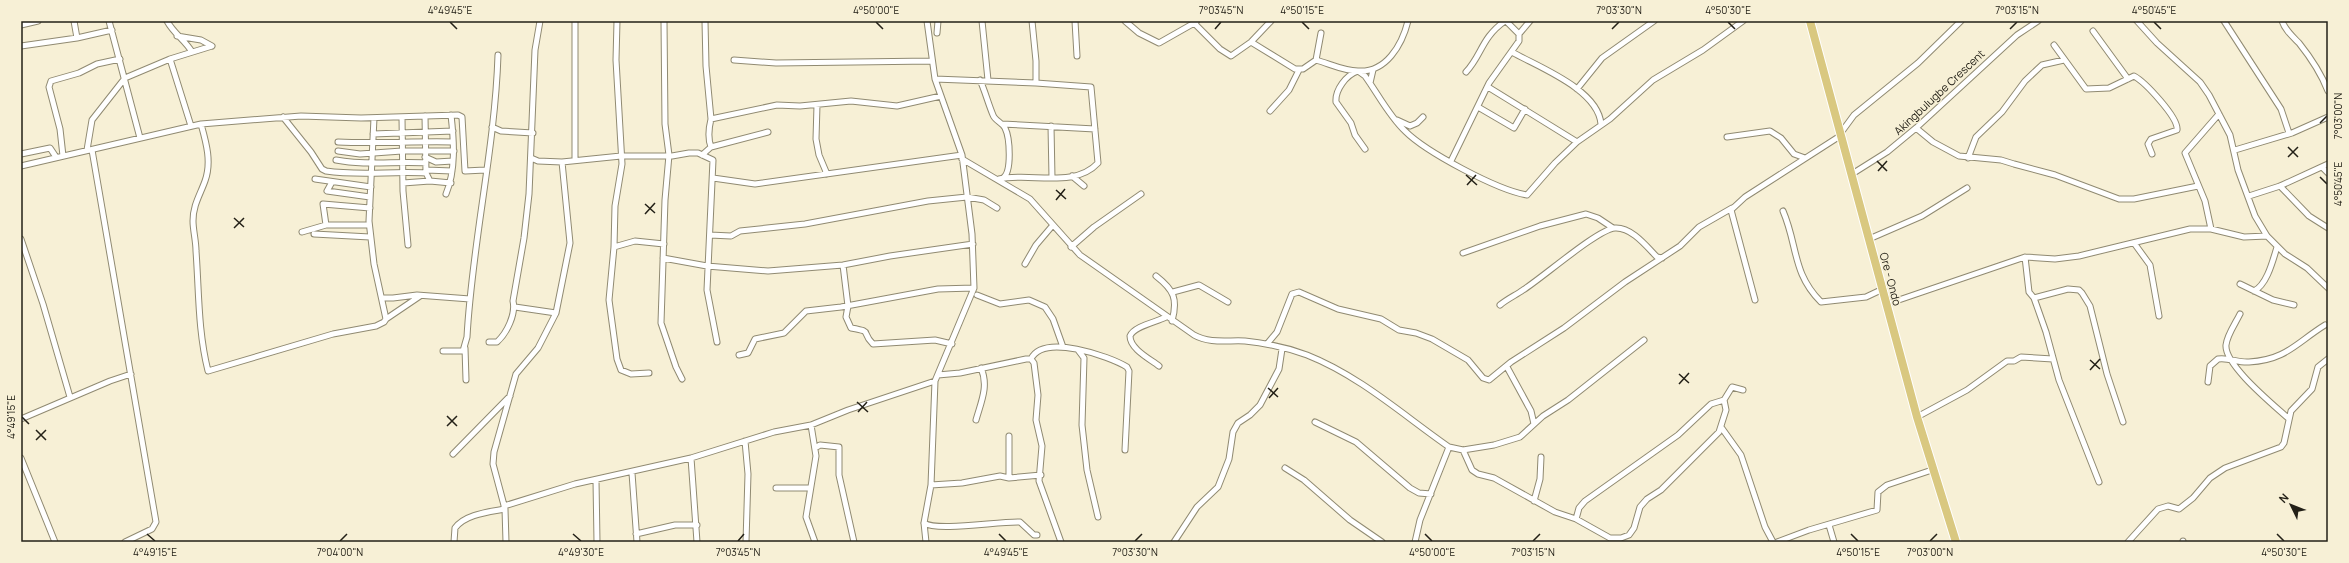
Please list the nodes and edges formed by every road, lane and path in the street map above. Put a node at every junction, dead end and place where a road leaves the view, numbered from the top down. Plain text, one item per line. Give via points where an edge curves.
1 (38, 21) edge
2 (74, 21) edge
3 (109, 21) edge
4 (167, 21) edge
5 (540, 21) edge
6 (575, 21) edge
7 (617, 21) edge
8 (664, 21) edge
9 (705, 21) edge
10 (927, 21) edge
11 (938, 21) edge
12 (982, 21) edge
13 (1032, 21) edge
14 (1074, 21) edge
15 (1125, 21) edge
16 (1271, 21) edge
17 (1408, 21) edge
18 (1505, 21) edge
19 (1530, 21) edge
20 (1654, 21) edge
21 (1743, 21) edge
22 (1810, 21) edge
23 (1960, 21) edge
24 (2038, 21) edge
25 (2137, 21) edge
26 (2224, 21) edge
27 (2282, 21) edge
28 (1195, 22) edge
29 (21, 25) edge
30 (112, 30) junction
31 (2093, 31) dead end
32 (937, 33) dead end
33 (1321, 33) dead end
34 (1519, 34) junction
35 (176, 36) junction
36 (77, 38) junction
37 (1251, 42) junction
38 (2054, 45) dead end
39 (21, 46) edge
40 (192, 52) junction
41 (1512, 52) junction
42 (498, 55) dead end
43 (1077, 56) dead end
44 (120, 59) junction
45 (170, 59) junction
46 (734, 60) dead end
47 (1316, 60) junction
48 (2064, 60) junction
49 (932, 61) junction
50 (1299, 70) junction
51 (1373, 70) junction
52 (1358, 71) junction
53 (1466, 72) dead end
54 (125, 78) junction
55 (2128, 78) junction
56 (935, 79) junction
57 (980, 80) junction
58 (988, 80) junction
59 (1036, 83) junction
60 (1370, 83) junction
61 (1488, 87) junction
62 (1577, 89) junction
63 (2328, 91) edge
64 (941, 96) junction
65 (817, 105) junction
66 (1478, 107) junction
67 (1525, 109) junction
68 (1270, 111) dead end
69 (2219, 114) junction
70 (451, 115) junction
71 (425, 116) junction
72 (283, 117) junction
73 (402, 117) junction
74 (1423, 117) dead end
75 (2328, 117) edge
76 (374, 118) junction
77 (1394, 118) junction
78 (711, 119) junction
79 (201, 124) junction
80 (1002, 124) junction
81 (1601, 124) junction
82 (190, 126) junction
83 (1051, 126) junction
84 (492, 127) junction
85 (1916, 128) junction
86 (1095, 129) junction
87 (425, 130) junction
88 (453, 131) junction
89 (402, 132) junction
90 (768, 132) dead end
91 (532, 133) junction
92 (2289, 133) junction
93 (373, 134) junction
94 (1840, 135) junction
95 (140, 138) junction
96 (1727, 138) dead end
97 (425, 141) junction
98 (338, 142) dead end
99 (402, 142) junction
100 (453, 142) junction
101 (1577, 142) junction
102 (372, 144) junction
103 (711, 147) junction
104 (1365, 149) dead end
105 (90, 150) junction
106 (2235, 150) junction
107 (338, 151) dead end
108 (402, 151) junction
109 (454, 151) junction
110 (372, 153) junction
111 (21, 154) edge
112 (425, 154) junction
113 (2152, 154) dead end
114 (702, 155) junction
115 (63, 156) junction
116 (621, 156) junction
117 (669, 156) junction
118 (56, 157) junction
119 (962, 157) junction
120 (531, 158) junction
121 (1805, 158) junction
122 (1968, 158) junction
123 (336, 160) dead end
124 (575, 160) junction
125 (453, 161) junction
126 (1452, 161) junction
127 (403, 162) junction
128 (562, 162) junction
129 (426, 163) junction
130 (372, 164) junction
131 (2328, 164) edge
132 (21, 166) edge
133 (2322, 167) junction
134 (485, 170) junction
135 (426, 171) junction
136 (403, 172) junction
137 (452, 172) junction
138 (372, 173) junction
139 (2328, 173) edge
140 (827, 174) junction
141 (1852, 174) junction
142 (1072, 176) junction
143 (713, 178) junction
144 (1052, 178) junction
145 (316, 179) dead end
146 (999, 179) junction
147 (422, 181) junction
148 (430, 181) junction
149 (332, 182) junction
150 (403, 182) junction
151 (451, 183) junction
152 (1084, 186) dead end
153 (2198, 186) junction
154 (2280, 186) junction
155 (371, 187) junction
156 (1967, 188) dead end
157 (446, 194) dead end
158 (1141, 194) dead end
159 (2249, 196) junction
160 (370, 197) junction
161 (967, 197) junction
162 (370, 208) junction
163 (997, 208) dead end
164 (1732, 208) junction
165 (1783, 211) dead end
166 (326, 225) junction
167 (369, 225) junction
168 (1053, 225) junction
169 (1612, 228) junction
170 (2328, 228) edge
171 (2210, 229) junction
172 (302, 232) dead end
173 (314, 234) dead end
174 (710, 235) junction
175 (2267, 236) junction
176 (370, 238) junction
177 (21, 239) edge
178 (1869, 239) junction
179 (2134, 243) junction
180 (664, 244) junction
181 (973, 244) junction
182 (408, 245) dead end
183 (614, 247) junction
184 (1071, 247) junction
185 (2277, 247) junction
186 (1463, 253) dead end
187 (2025, 257) junction
188 (663, 258) junction
189 (1662, 258) junction
190 (1025, 264) dead end
191 (843, 265) junction
192 (707, 266) junction
193 (1156, 276) dead end
194 (2240, 284) dead end
195 (974, 288) junction
196 (2328, 288) edge
197 (1883, 289) junction
198 (2254, 291) junction
199 (1173, 292) junction
200 (977, 295) dead end
201 (420, 296) junction
202 (382, 298) junction
203 (2034, 298) junction
204 (470, 299) junction
205 (1755, 300) dead end
206 (1228, 302) dead end
207 (1887, 304) junction
208 (1500, 305) dead end
209 (2294, 305) dead end
210 (848, 306) junction
211 (514, 307) junction
212 (556, 313) junction
213 (2240, 314) dead end
214 (1166, 316) junction
215 (2159, 316) dead end
216 (386, 319) junction
217 (1172, 321) junction
218 (2325, 325) dead end
219 (1644, 340) dead end
220 (489, 342) dead end
221 (717, 342) dead end
222 (952, 344) junction
223 (1267, 344) junction
224 (465, 347) junction
225 (1063, 347) junction
226 (1282, 349) junction
227 (1078, 350) junction
228 (443, 351) dead end
229 (739, 355) dead end
230 (1031, 359) junction
231 (2053, 360) junction
232 (2328, 360) edge
233 (2232, 361) junction
234 (1159, 366) dead end
235 (1508, 367) junction
236 (981, 368) junction
237 (649, 373) dead end
238 (131, 374) junction
239 (938, 375) junction
240 (682, 379) dead end
241 (466, 380) dead end
242 (935, 382) junction
243 (2208, 382) dead end
244 (1743, 390) dead end
245 (511, 394) junction
246 (70, 397) junction
247 (1724, 400) junction
248 (1917, 417) junction
249 (21, 419) edge
250 (2289, 419) junction
251 (976, 420) dead end
252 (1316, 422) dead end
253 (2123, 422) dead end
254 (1534, 424) junction
255 (811, 425) junction
256 (1721, 427) junction
257 (1009, 436) dead end
258 (745, 441) junction
259 (1449, 447) junction
260 (815, 448) junction
261 (1125, 450) dead end
262 (1463, 450) junction
263 (453, 454) dead end
264 (1541, 457) dead end
265 (691, 458) junction
266 (21, 459) edge
267 (1286, 468) dead end
268 (1932, 470) junction
269 (632, 473) junction
270 (1040, 475) junction
271 (1009, 478) junction
272 (596, 480) junction
273 (2098, 482) dead end
274 (931, 485) junction
275 (776, 488) dead end
276 (810, 488) junction
277 (1430, 494) junction
278 (1534, 500) junction
279 (504, 508) junction
280 (1098, 517) dead end
281 (1576, 519) junction
282 (924, 523) junction
283 (697, 525) junction
284 (1829, 525) junction
285 (636, 534) junction
286 (1037, 535) dead end
287 (55, 542) edge
288 (124, 542) edge
289 (454, 542) edge
290 (506, 542) edge
291 (597, 542) edge
292 (637, 542) edge
293 (697, 542) edge
294 (746, 542) edge
295 (815, 542) edge
296 (854, 542) edge
297 (926, 542) edge
298 (1061, 542) edge
299 (1174, 542) edge
300 (1382, 542) edge
301 (1415, 542) edge
302 (1773, 542) edge
303 (1777, 542) edge
304 (1834, 542) edge
305 (1956, 542) edge
306 (2128, 542) edge

1 - 29 street
2 - 36 street
3 - 30 street
4 - 35 street
5 - 91 street via 535,50
6 - 124 street
7 - 116 street via 616,60
8 - 117 street via 665,116
9 - 78 street
10 - 49 street
11 - 32 street
12 - 58 street
13 - 59 street
14 - 43 street
15 - 28 street via 1139,33 1159,43
16 - 37 street
17 - 51 street via 1397,48 1386,61
18 - 34 street
18 - 53 street via 1485,39
19 - 34 street
20 - 62 street via 1602,58
21 - 81 street via 1703,50 1660,74 1610,119
22 - 94 main road, Ore - Ondo
23 - 94 street via 1918,63 1854,115
24 - 85 street, Akingbulugbe Crescent via 2017,35
25 - 69 street via 2156,43 2200,82
26 - 92 street via 2281,109
27 - 63 street via 2286,30 2319,71
28 - 37 street via 1227,55 1235,54
30 - 36 street
30 - 44 street
31 - 55 street
33 - 47 street
34 - 41 street via 1519,41
35 - 40 street via 187,44
35 - 40 street via 194,38 208,42 212,46
36 - 39 street
37 - 50 street via 1283,64
38 - 48 street
40 - 45 street
41 - 61 street
41 - 62 street
42 - 84 street via 498,87
44 - 54 street
44 - 115 street via 96,64 79,73 51,81 49,87 60,129
45 - 54 street
45 - 82 street
46 - 49 street via 776,63
47 - 50 street
47 - 52 street
48 - 55 street via 2086,89 2109,88
48 - 122 street via 2042,65 2025,81 2002,112 1976,137
49 - 56 street
50 - 68 street via 1289,90
51 - 52 street
51 - 60 street
52 - 60 street
52 - 104 street via 1338,90 1336,102 1352,123
54 - 95 street
54 - 105 street via 92,120
55 - 113 street via 2138,78 2166,108 2178,127 2175,132 2149,141
56 - 57 street
56 - 64 street
57 - 58 street
57 - 80 street via 993,115
58 - 59 street
59 - 86 street via 1091,87
60 - 77 street
61 - 66 street
61 - 67 street
62 - 81 street via 1592,101
64 - 65 street via 897,106 851,101
64 - 119 street
65 - 78 street via 777,104
65 - 140 street via 816,139
66 - 67 street via 1514,128
66 - 126 street
67 - 101 street
69 - 106 street
69 - 153 street via 2185,153
70 - 71 street
70 - 88 street
70 - 134 street via 462,117 465,171
71 - 73 street
71 - 87 street
72 - 76 street
72 - 79 street
72 - 138 street via 322,169 345,174
73 - 76 street
73 - 89 street
74 - 77 street via 1410,126
75 - 92 street
76 - 93 street
77 - 126 street via 1416,141 1437,156
78 - 103 street
79 - 82 street
79 - 216 street via 208,153 208,165 206,180 194,207 193,222 198,317 208,371 333,334 376,326
80 - 83 street
80 - 146 street via 1007,133 1009,167 1007,174
81 - 101 street
82 - 95 street
83 - 86 street
83 - 144 street
84 - 91 street via 501,131
84 - 134 street
85 - 122 street via 1947,150
85 - 141 street, Akingbulugbe Crescent via 1887,152
86 - 142 street via 1098,163
87 - 88 street
87 - 89 street
87 - 97 street
88 - 100 street
89 - 93 street
89 - 99 street
90 - 103 street
91 - 120 street
92 - 106 street via 2274,140
93 - 102 street
94 - 121 street
94 - 141 main road, Ore - Ondo
95 - 105 street
96 - 121 street via 1770,131 1781,138 1794,154
97 - 99 street
97 - 100 street
97 - 112 street
98 - 102 street
99 - 102 street
99 - 108 street
100 - 109 street
101 - 126 street via 1527,195 1486,180
102 - 110 street
103 - 114 street
105 - 115 street
105 - 238 street
106 - 159 street via 2238,170
107 - 110 street
108 - 110 street
108 - 112 street
108 - 127 street
109 - 112 street
109 - 125 street
110 - 130 street
111 - 118 street via 50,148
112 - 125 street via 436,162
112 - 129 street
114 - 117 street via 688,153
114 - 143 street via 713,160
115 - 118 street
116 - 117 street
116 - 124 street via 610,159
116 - 183 street via 614,216
117 - 180 street
118 - 132 street
119 - 140 street
119 - 146 street
119 - 161 street
120 - 128 street via 538,161
120 - 211 street via 524,238
121 - 164 street
122 - 153 street via 2008,162 2055,175 2119,199 2134,199
123 - 130 street
124 - 128 street
125 - 137 street
127 - 129 street
127 - 130 street
127 - 136 street
128 - 212 street via 570,243
129 - 135 street
130 - 138 street
131 - 133 street
133 - 139 street
133 - 154 street
134 - 204 street
135 - 136 street
135 - 137 street
135 - 147 street
135 - 148 street
136 - 138 street
136 - 150 street
137 - 151 street
138 - 155 street
140 - 143 street via 755,184
141 - 178 main road, Ore - Ondo
142 - 144 street
142 - 152 street
143 - 174 street
144 - 146 street via 1016,176
145 - 149 street
146 - 168 street via 1030,199
147 - 148 street
147 - 150 street
148 - 151 street
149 - 155 street
149 - 160 street via 328,190
150 - 182 street
151 - 157 street
153 - 171 street via 2209,216
154 - 159 street
154 - 170 street via 2309,216
155 - 160 street
156 - 178 street via 1922,216
158 - 184 street via 1094,227
159 - 175 street via 2255,216
160 - 162 street
161 - 163 street via 984,200
161 - 174 street via 921,202 805,224 740,231 731,236
161 - 181 street
162 - 166 street via 323,204
162 - 167 street
164 - 189 street via 1699,227 1688,240
164 - 205 street via 1731,213
165 - 197 street via 1789,224 1800,274 1810,291 1821,302 1866,297
166 - 167 street
166 - 172 street
167 - 176 street
168 - 184 street
168 - 190 street
169 - 186 street via 1598,218 1586,214 1540,226
169 - 189 street via 1626,231 1638,238 1657,257
169 - 208 street
171 - 175 street via 2244,237
171 - 179 street via 2190,229
173 - 176 street
174 - 192 street
175 - 185 street
176 - 202 street
177 - 246 street via 44,304
178 - 197 main road, Ore - Ondo
179 - 187 street via 2079,256 2055,259
179 - 215 street via 2150,265
180 - 183 street via 635,241
180 - 188 street
181 - 191 street
181 - 195 street
183 - 237 street via 609,300 617,359 621,370 631,374
184 - 214 street
185 - 196 street via 2307,268
185 - 198 street via 2269,271 2260,287
187 - 203 street via 2029,292
187 - 207 street
188 - 192 street
188 - 240 street via 661,323
189 - 235 street via 1564,328 1511,362
191 - 192 street via 768,271
191 - 210 street
192 - 221 street via 707,290
193 - 199 street
194 - 198 street
195 - 210 street via 938,289
195 - 222 street
197 - 207 main road, Ore - Ondo
198 - 209 street via 2273,300
199 - 206 street via 1199,285
199 - 217 street via 1175,310
200 - 225 street via 1000,304 1029,300 1044,307 1053,318
201 - 202 street
201 - 204 street
201 - 216 street
202 - 216 street
203 - 231 street
203 - 253 street via 2068,289 2079,290 2082,293 2090,306 2107,374
204 - 224 street
207 - 248 main road, Ore - Ondo
210 - 222 street via 848,326 868,332 869,340 873,344 934,340
210 - 229 street via 806,310 784,333 760,336 755,339 748,353
211 - 212 street
211 - 220 street via 502,338 497,342
212 - 245 street via 538,348 518,370
213 - 233 street via 2226,346
214 - 217 street
214 - 234 street via 1135,330 1130,336 1137,349
217 - 223 street via 1203,340
218 - 233 street via 2290,352 2278,357 2246,362
219 - 254 street
222 - 239 street
223 - 226 street
223 - 235 street via 1276,332 1292,294 1299,292 1338,309 1381,319 1399,330 1432,339 1468,360 1486,380
224 - 228 street via 462,351
224 - 241 street
225 - 227 street
225 - 230 street via 1040,351
226 - 259 street via 1306,355 1352,378 1378,394
226 - 299 street via 1276,378 1260,405 1238,423 1233,432 1229,459 1218,487 1197,507
227 - 261 street via 1097,353 1128,367
227 - 280 street via 1084,358 1082,425 1085,456
230 - 236 street
230 - 270 street via 1037,375 1036,420 1042,446
231 - 248 street via 2021,357 2007,361 1967,390
231 - 273 street
232 - 250 street via 2318,368 2312,389 2294,408
233 - 243 street via 2223,358 2214,361 2210,366
233 - 250 street
235 - 254 street via 1531,411
236 - 239 street
236 - 251 street via 986,386
238 - 246 street
238 - 288 street via 156,522 152,529
239 - 242 street
242 - 255 street via 848,410
242 - 274 street
244 - 247 street via 1732,387
245 - 263 street
245 - 279 street via 493,464
246 - 249 street
247 - 256 street via 1726,410
247 - 281 street via 1711,404 1678,435 1585,500
248 - 268 main road, Ore - Ondo
250 - 306 street via 2281,447 2225,468 2210,478 2193,498 2179,509 2168,506 2158,509
252 - 277 street via 1356,442 1410,488 1419,493
254 - 262 street via 1520,437 1494,445
255 - 258 street
255 - 260 street
256 - 281 street via 1661,490 1644,503 1629,535 1614,540
256 - 302 street via 1740,455 1765,527
257 - 271 street
258 - 265 street
258 - 294 street via 748,489
259 - 262 street
259 - 277 street
260 - 276 street via 816,460
260 - 296 street via 820,445 839,446 840,485
262 - 278 street via 1472,470 1494,478
264 - 278 street via 1540,479
265 - 269 street via 649,466
265 - 283 street
266 - 287 street
267 - 300 street via 1304,480 1350,520
268 - 284 street via 1887,485 1878,492 1877,510
268 - 305 main road, Ore - Ondo
269 - 272 street
269 - 285 street
270 - 271 street
270 - 298 street via 1039,481
271 - 274 street via 1000,476 962,483
272 - 279 street via 575,484
272 - 291 street
274 - 282 street
275 - 276 street
276 - 295 street via 806,517
277 - 301 street
278 - 281 street via 1555,512
279 - 289 street via 463,521 455,528
279 - 290 street
282 - 286 street via 947,527 1020,522
282 - 297 street
283 - 285 street via 675,525
283 - 293 street
284 - 303 street
284 - 304 street
285 - 292 street

